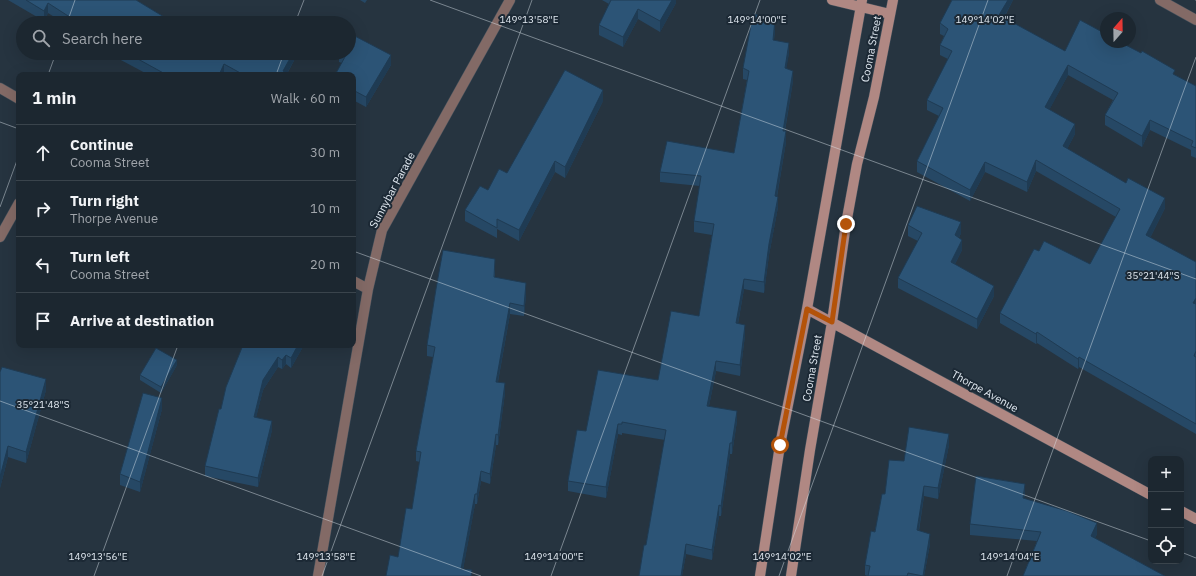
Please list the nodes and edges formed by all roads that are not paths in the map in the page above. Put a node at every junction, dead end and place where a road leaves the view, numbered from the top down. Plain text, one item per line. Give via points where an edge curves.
1 (510, 0) edge
2 (832, 0) edge
3 (892, 0) edge
4 (1160, 0) edge
5 (861, 4) edge
6 (890, 14) junction
7 (1196, 20) edge
8 (0, 88) edge
9 (16, 97) edge
10 (16, 208) edge
11 (0, 237) edge
12 (356, 283) edge
13 (368, 289) junction
14 (807, 309) junction
15 (832, 322) junction
16 (1148, 493) edge
17 (1184, 513) edge
18 (1196, 520) edge
19 (318, 576) edge
20 (760, 576) edge
21 (791, 576) edge

1 - 13 street, Sunnybar Parade via 382,230
2 - 5 main road
3 - 6 main road, Cooma Street
4 - 7 street
5 - 6 main road
5 - 14 main road, Cooma Street
6 - 15 main road, Cooma Street via 874,97 857,164
8 - 9 street
10 - 11 street
12 - 13 street
13 - 19 street, Sunnybar Parade
14 - 15 main road, Thorpe Avenue
14 - 20 main road, Cooma Street via 780,445
15 - 16 main road, Thorpe Avenue
15 - 21 main road, Cooma Street
17 - 18 main road

